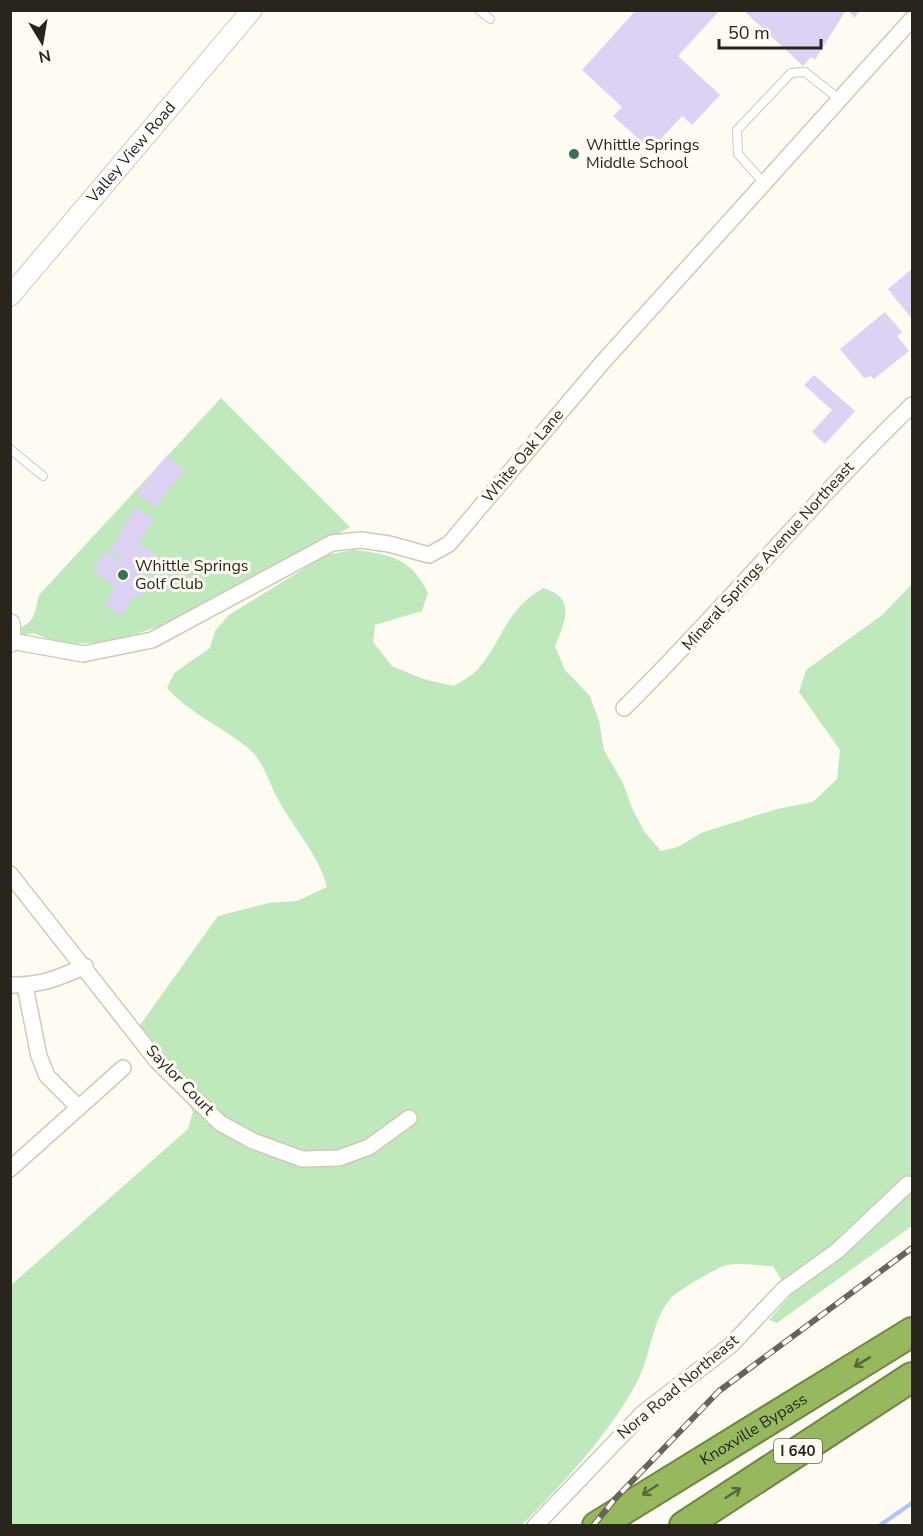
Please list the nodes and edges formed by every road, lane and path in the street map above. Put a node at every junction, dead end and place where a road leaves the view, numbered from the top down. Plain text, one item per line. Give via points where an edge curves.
1 (252, 10) edge
2 (480, 10) edge
3 (490, 19) dead end
4 (912, 19) edge
5 (839, 99) junction
6 (763, 182) junction
7 (10, 296) edge
8 (912, 405) edge
9 (10, 449) edge
10 (43, 476) dead end
11 (10, 624) edge
12 (11, 641) edge
13 (624, 708) dead end
14 (10, 874) edge
15 (85, 966) junction
16 (18, 986) edge
17 (123, 1068) dead end
18 (79, 1108) junction
19 (409, 1119) dead end
20 (10, 1169) edge
21 (908, 1184) dead end
22 (912, 1332) edge
23 (912, 1377) edge
24 (912, 1385) edge
25 (817, 1438) junction
26 (535, 1526) edge
27 (597, 1526) edge
28 (684, 1526) edge

1 - 7 street, Valley View Road
2 - 3 lane
4 - 5 street, White Oak Lane
5 - 6 street, White Oak Lane
5 - 6 lane via 805,72 791,73 737,130 738,154
6 - 12 street, White Oak Lane via 602,363 449,544 429,555 361,540 332,543 152,640 118,649 82,654
8 - 13 street, Mineral Springs Avenue Northeast via 844,471 693,640
9 - 10 lane
11 - 12 street
14 - 15 street, Saylor Court
15 - 16 street via 49,982
15 - 19 street, Saylor Court via 158,1061 220,1123 253,1141 302,1159 339,1158 369,1147
16 - 18 street via 47,1076
17 - 18 street
18 - 20 street
21 - 26 street, Nora Road Northeast via 837,1251 784,1289 731,1345 643,1413
22 -> 27 highway, Knoxville Bypass / I 640
23 - 25 highway, I 640
24 - 25 highway
28 -> 25 highway, I 640

